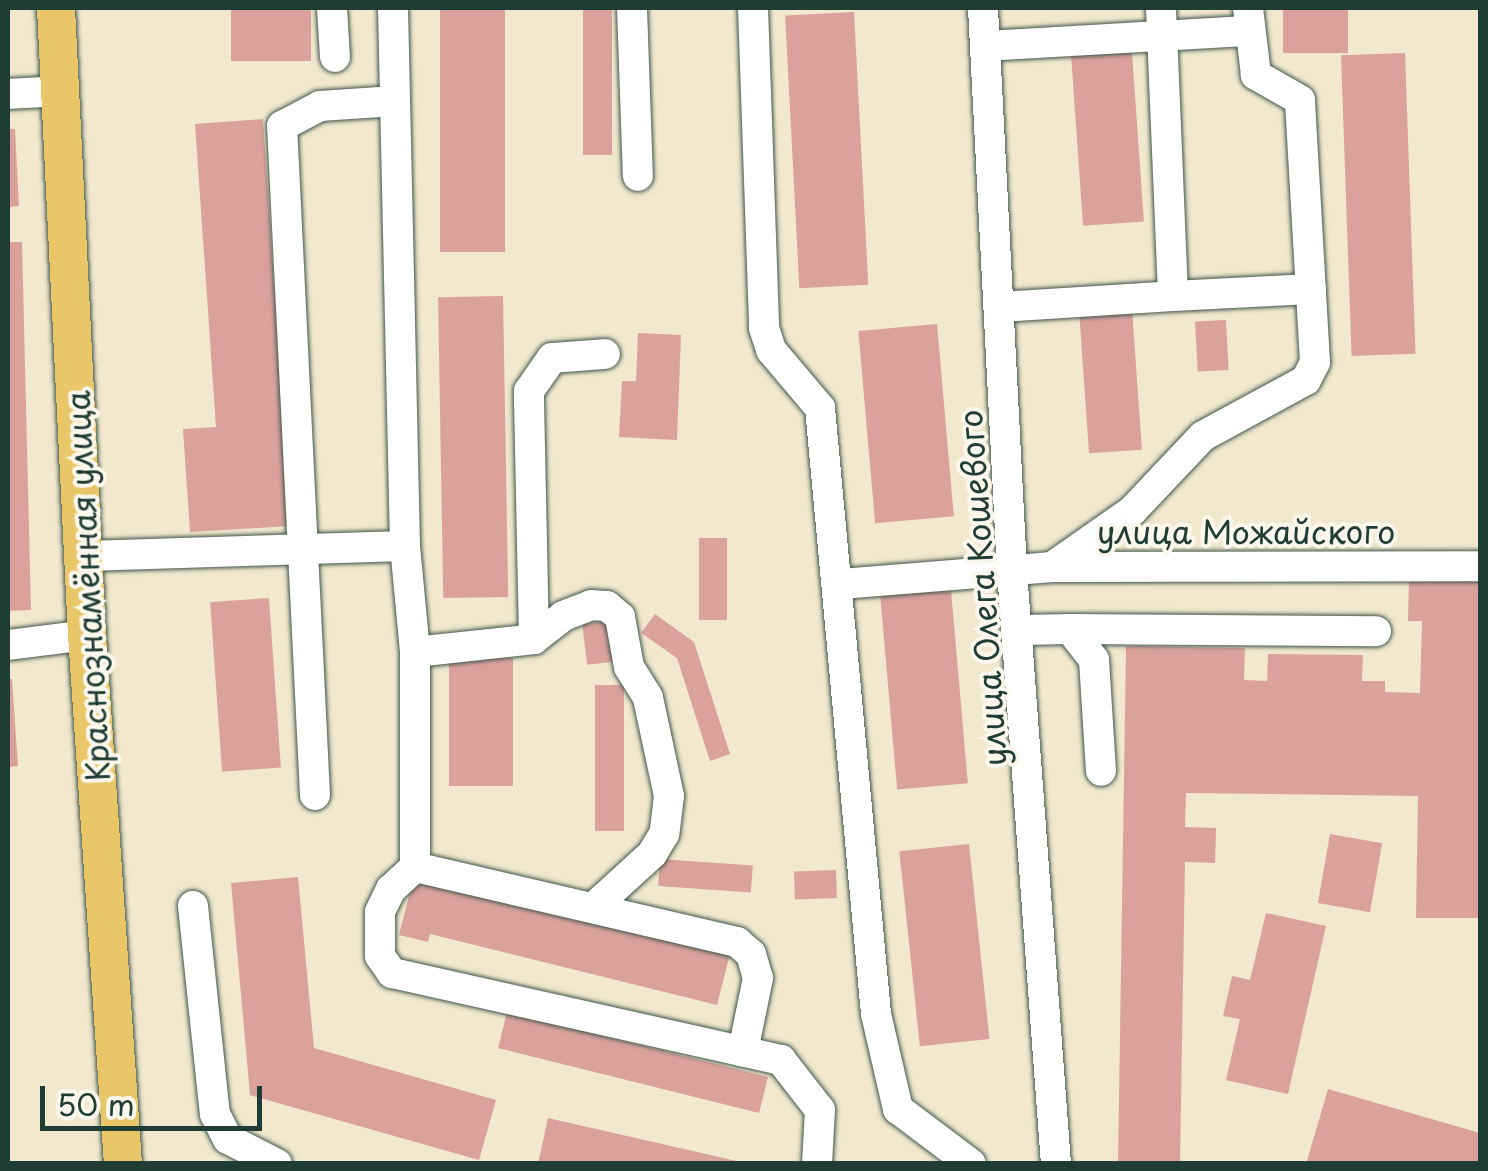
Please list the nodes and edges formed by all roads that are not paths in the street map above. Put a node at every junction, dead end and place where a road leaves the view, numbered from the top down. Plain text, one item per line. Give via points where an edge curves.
1 (56, 8) edge
2 (332, 8) edge
3 (393, 8) edge
4 (632, 8) edge
5 (753, 8) edge
6 (983, 8) edge
7 (1249, 19) edge
8 (1162, 21) edge
9 (984, 46) junction
10 (335, 57) dead end
11 (61, 91) junction
12 (8, 94) edge
13 (395, 101) junction
14 (638, 176) dead end
15 (1311, 289) junction
16 (1173, 296) junction
17 (1000, 307) junction
18 (605, 354) dead end
19 (406, 546) junction
20 (305, 549) junction
21 (85, 556) junction
22 (1480, 566) edge
23 (1052, 567) junction
24 (1012, 571) junction
25 (841, 584) junction
26 (1070, 629) junction
27 (1020, 630) junction
28 (1376, 631) dead end
29 (87, 635) junction
30 (534, 640) junction
31 (8, 645) edge
32 (414, 652) junction
33 (1101, 771) dead end
34 (316, 795) dead end
35 (415, 866) junction
36 (193, 906) dead end
37 (594, 907) junction
38 (743, 1051) junction
39 (123, 1164) edge
40 (277, 1164) edge
41 (818, 1164) edge
42 (971, 1164) edge
43 (1056, 1164) edge

1 - 11 main road, Краснознамённая улица
2 - 10 lane
3 - 13 lane
4 - 14 lane
5 - 25 lane via 764,328 771,350 820,408
6 - 9 lane, улица Олега Кошевого
7 - 8 lane
7 - 15 lane via 1256,75 1299,94
8 - 9 lane
8 - 16 lane
9 - 17 lane, улица Олега Кошевого
11 - 12 lane
11 - 21 main road, Краснознамённая улица
13 - 19 lane
13 - 20 lane via 320,106 282,126
15 - 16 lane
15 - 23 lane via 1316,362 1306,380 1203,436 1132,511
16 - 17 lane
17 - 24 lane, улица Олега Кошевого
18 - 30 lane via 552,358 530,390
19 - 20 lane
19 - 32 lane
20 - 21 lane
20 - 34 lane
21 - 29 main road, Краснознамённая улица
22 - 23 lane, улица Можайского
23 - 24 lane, улица Можайского
24 - 25 lane, улица Можайского
24 - 27 lane, улица Олега Кошевого
25 - 42 lane via 876,1014 891,1088 898,1110 915,1127
26 - 27 lane
26 - 28 lane
26 - 33 lane via 1098,677
27 - 43 lane, улица Олега Кошевого
29 - 31 lane
29 - 39 main road, Краснознамённая улица
30 - 32 lane
30 - 37 lane via 563,616 607,606 620,617 629,666 648,698 669,796 664,834 652,854
32 - 35 lane
35 - 37 lane
35 - 38 lane via 390,889 380,912 375,942 392,972
36 - 40 lane via 220,1128
37 - 38 lane via 710,933 751,954 758,978
38 - 41 lane via 781,1060 806,1085 820,1110

